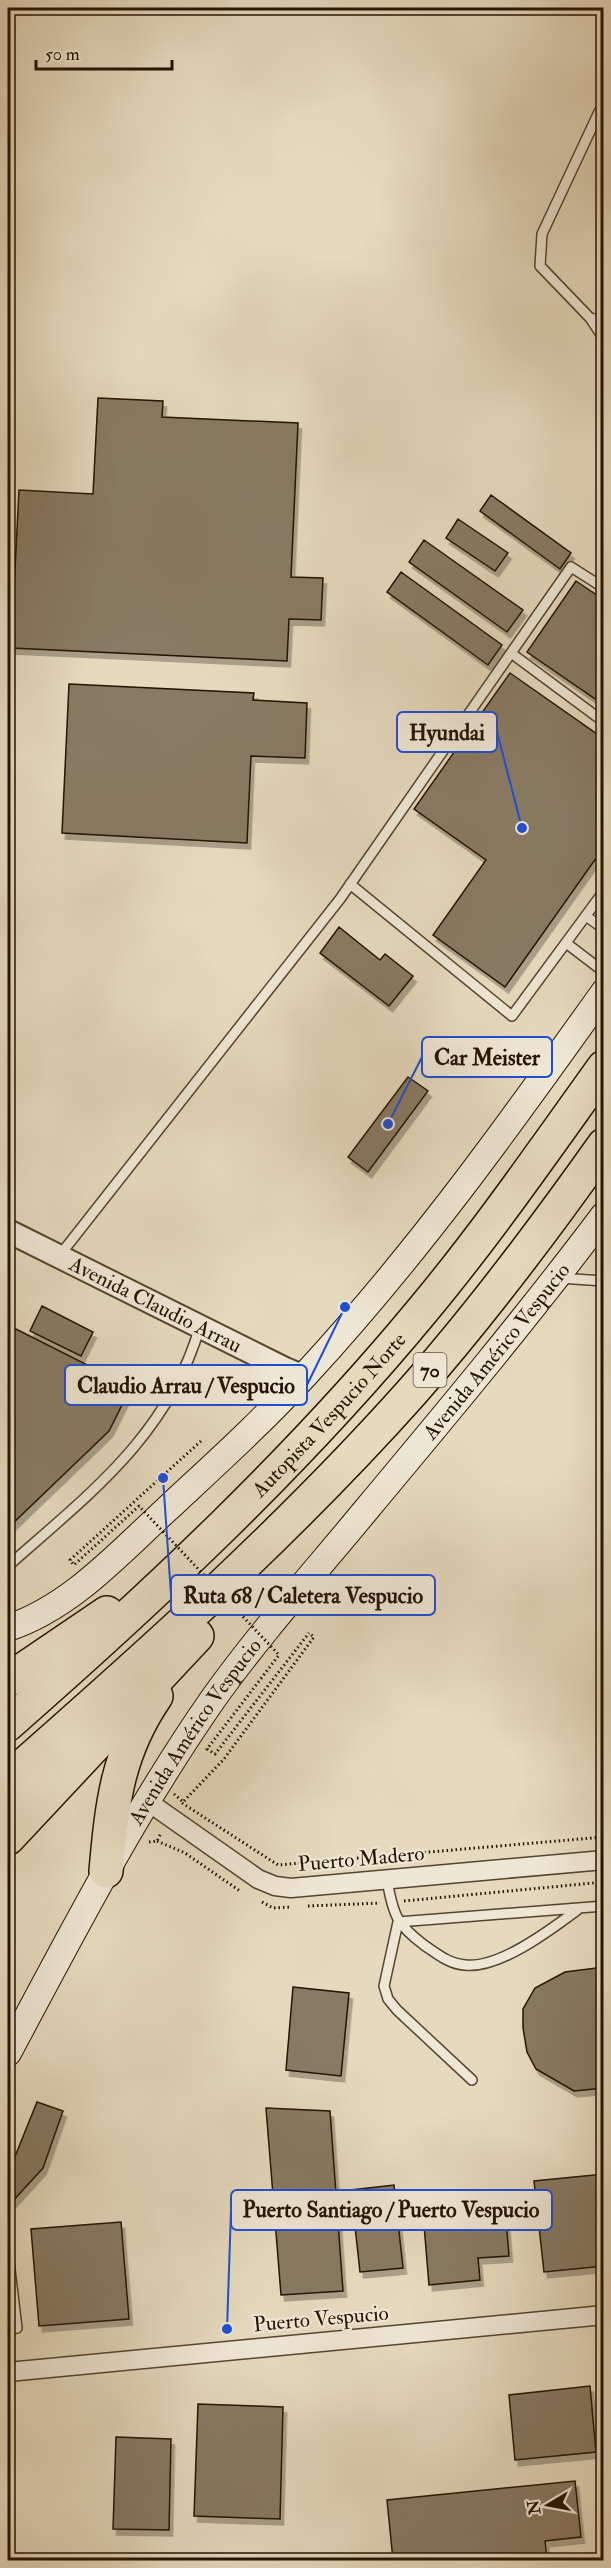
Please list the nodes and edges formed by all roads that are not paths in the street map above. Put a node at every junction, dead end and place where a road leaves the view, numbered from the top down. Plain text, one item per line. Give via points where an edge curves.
1 (599, 112) dead end
2 (590, 318) junction
3 (603, 321) edge
4 (603, 339) edge
5 (603, 588) edge
6 (511, 653) junction
7 (603, 723) edge
8 (350, 884) junction
9 (603, 891) edge
10 (586, 916) junction
11 (603, 929) edge
12 (566, 943) junction
13 (603, 972) edge
14 (603, 992) edge
15 (603, 1067) edge
16 (603, 1145) edge
17 (603, 1215) edge
18 (8, 1232) edge
19 (59, 1256) junction
20 (556, 1278) junction
21 (603, 1281) edge
22 (200, 1326) junction
23 (304, 1377) junction
24 (250, 1559) junction
25 (8, 1566) edge
26 (173, 1573) junction
27 (229, 1589) junction
28 (8, 1628) edge
29 (195, 1639) junction
30 (41, 1658) junction
31 (8, 1670) edge
32 (8, 1680) edge
33 (8, 1724) edge
34 (8, 1779) edge
35 (153, 1791) junction
36 (8, 1814) edge
37 (8, 1838) edge
38 (603, 1860) edge
39 (106, 1871) junction
40 (387, 1880) junction
41 (603, 1906) edge
42 (580, 1908) junction
43 (398, 1922) junction
44 (8, 2053) edge
45 (471, 2080) dead end
46 (8, 2253) edge
47 (603, 2315) edge
48 (8, 2329) edge
49 (8, 2372) edge

1 - 2 lane via 542,234 539,252 540,266
2 - 3 lane
2 - 4 lane
5 - 6 lane via 571,567
6 - 7 lane
6 - 8 lane
8 - 12 lane via 512,1016
8 - 19 lane
9 - 10 lane
10 - 11 lane
10 - 12 lane
12 - 13 lane
14 - 23 main road via 458,1194
15 - 26 highway, Autopista Vespucio Norte / 70 via 503,1208 421,1313 294,1454
16 - 24 highway, 70 via 453,1344 330,1480
17 - 20 main road, Avenida Américo Vespucio
18 - 19 street, Avenida Claudio Arrau
19 - 22 street, Avenida Claudio Arrau
20 - 21 lane
20 - 35 main road, Avenida Américo Vespucio via 272,1622 214,1698
22 - 23 street, Avenida Claudio Arrau
22 - 25 lane via 174,1389 126,1458 107,1480
23 - 28 main road via 86,1583 41,1614
24 - 27 highway
24 - 34 highway, 70
26 - 30 highway
26 - 33 highway, Autopista Vespucio Norte / 70
27 - 29 highway
27 - 36 highway
29 - 37 highway
29 - 39 highway via 151,1704 119,1771
30 - 31 highway
30 - 32 highway
35 - 39 main road, Avenida Américo Vespucio
35 - 40 street, Puerto Madero via 258,1879 275,1886
38 - 40 street, Puerto Madero
39 - 44 main road, Avenida Américo Vespucio
40 - 43 lane
41 - 42 lane
42 - 43 lane
42 - 43 lane via 504,1956 477,1965 443,1959
43 - 45 lane via 384,1986 388,1999
46 - 48 lane via 16,2328
47 - 49 street, Puerto Vespucio

